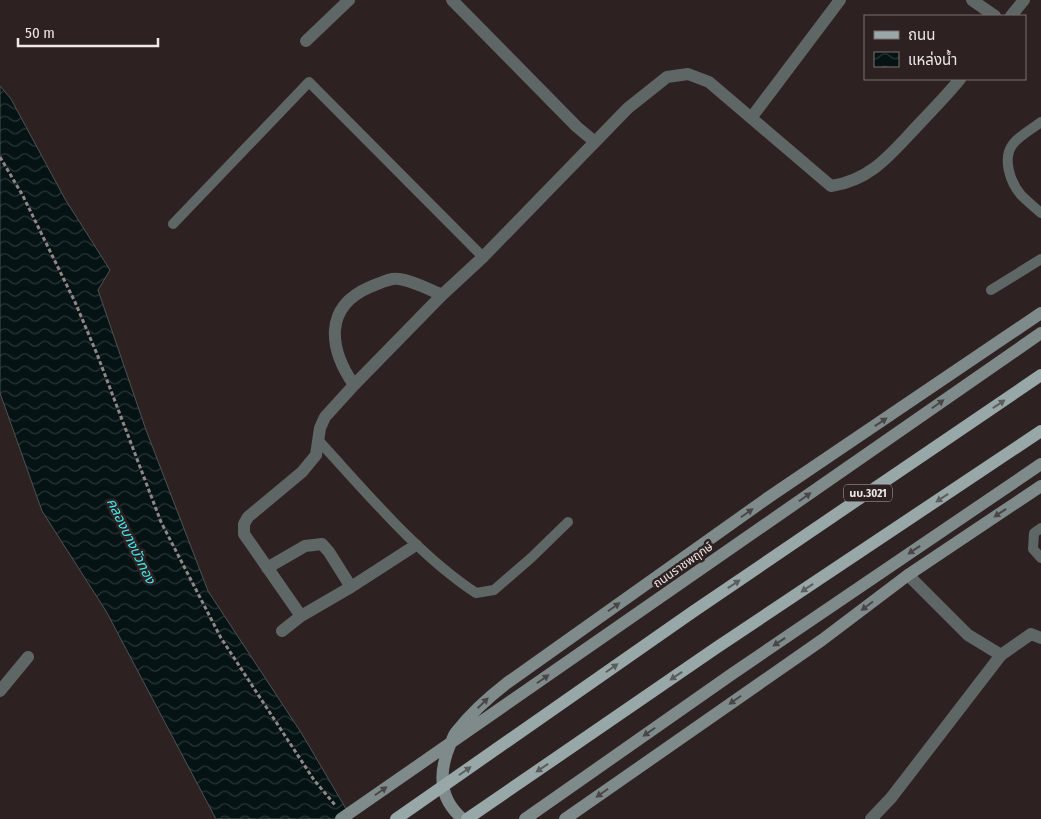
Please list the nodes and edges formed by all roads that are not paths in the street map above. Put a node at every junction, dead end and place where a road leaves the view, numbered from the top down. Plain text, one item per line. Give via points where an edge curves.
1 (349, 0) edge
2 (452, 0) edge
3 (840, 0) edge
4 (973, 0) edge
5 (1024, 0) edge
6 (994, 15) edge
7 (1012, 15) edge
8 (306, 41) dead end
9 (959, 80) edge
10 (751, 118) junction
11 (1041, 122) edge
12 (595, 142) junction
13 (1041, 213) edge
14 (173, 224) dead end
15 (483, 257) junction
16 (1041, 259) edge
17 (991, 290) dead end
18 (442, 295) junction
19 (1041, 313) edge
20 (1041, 333) edge
21 (1041, 375) edge
22 (354, 385) junction
23 (1041, 431) edge
24 (319, 441) junction
25 (1041, 464) edge
26 (1041, 486) edge
27 (568, 522) dead end
28 (1041, 528) edge
29 (416, 545) junction
30 (1041, 558) edge
31 (267, 568) junction
32 (908, 575) junction
33 (351, 587) junction
34 (301, 616) junction
35 (282, 631) dead end
36 (1041, 638) edge
37 (1000, 655) junction
38 (28, 657) dead end
39 (0, 691) edge
40 (339, 813) edge
41 (396, 819) edge
42 (462, 819) edge
43 (467, 819) edge
44 (525, 819) edge
45 (565, 819) edge
46 (871, 819) edge

1 - 8 street
2 - 12 street
3 - 10 street
4 - 6 street
5 - 7 street
9 - 10 street via 884,162 847,184 831,186
10 - 12 street via 709,82 688,74 667,78 628,108
11 - 13 lane via 1012,145 1007,157 1008,171 1019,193
12 - 15 street
14 - 15 lane via 309,82
15 - 18 street
16 - 17 lane
18 - 22 street
18 - 22 street via 397,278 366,289 345,304 334,323 334,338 338,356
42 -> 19 main road via 453,811 445,795 441,776 455,733 484,701 769,497
40 -> 20 main road, ถนนราชพฤกษ์ / นบ.3021 via 679,585
41 -> 21 main road, นบ.3021
22 - 24 street via 325,417
23 -> 43 main road
24 - 29 lane
24 - 31 street via 316,455 302,472 248,516 244,524 244,534
25 -> 44 main road
26 -> 32 main road
27 - 29 lane via 494,590 476,593
28 - 30 lane via 1034,533 1033,549
29 - 33 street
31 - 33 street via 305,546 322,544
31 - 34 street
32 - 37 street via 968,635
32 -> 45 main road via 822,640
33 - 34 street
34 - 35 street
36 - 37 street via 1031,634
37 - 46 street via 891,798
38 - 39 street

